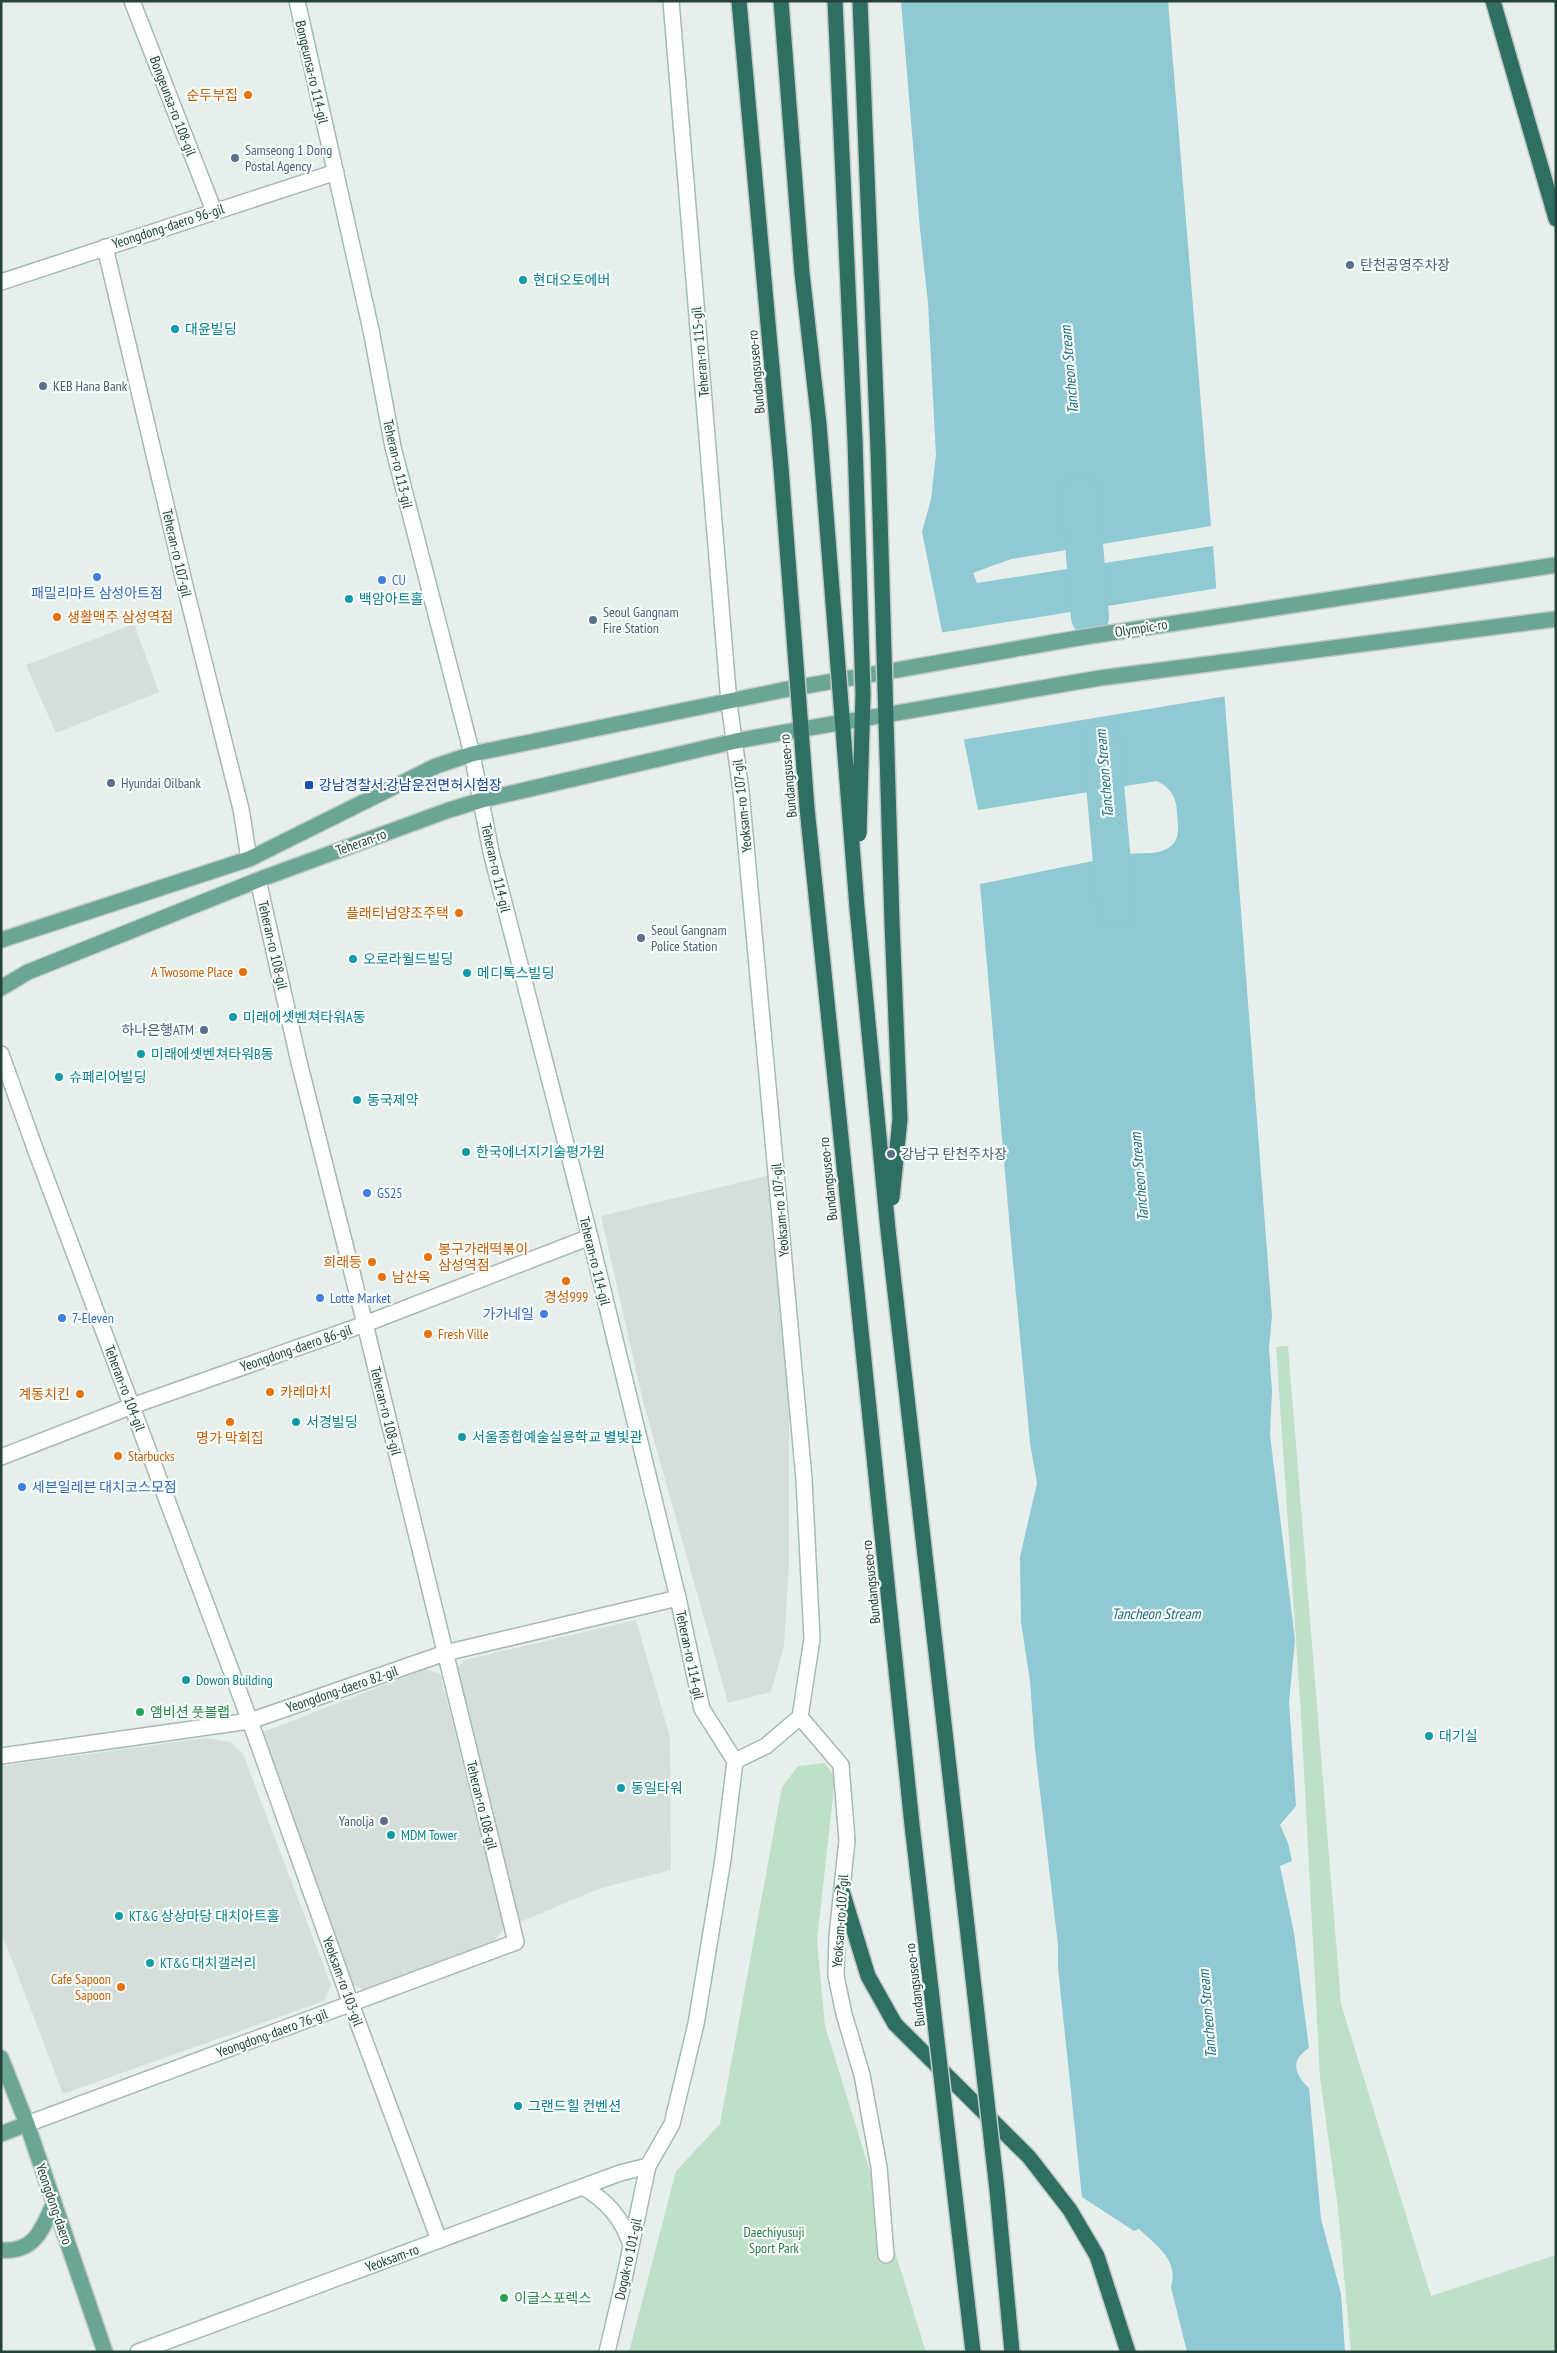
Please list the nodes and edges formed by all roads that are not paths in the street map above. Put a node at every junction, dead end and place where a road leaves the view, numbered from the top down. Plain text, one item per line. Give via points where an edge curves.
1 (132, 1) edge
2 (296, 1) edge
3 (671, 1) edge
4 (739, 1) edge
5 (781, 1) edge
6 (835, 1) edge
7 (860, 1) edge
8 (1493, 1) edge
9 (336, 172) junction
10 (214, 211) junction
11 (1556, 219) edge
12 (105, 247) junction
13 (1, 282) edge
14 (1556, 565) edge
15 (1556, 619) edge
16 (729, 703) junction
17 (736, 741) junction
18 (472, 754) junction
19 (482, 800) junction
20 (249, 860) junction
21 (258, 880) junction
22 (857, 908) junction
23 (1, 940) edge
24 (1, 988) edge
25 (1, 1054) edge
26 (888, 1230) junction
27 (590, 1237) junction
28 (365, 1324) junction
29 (132, 1406) junction
30 (1, 1457) edge
31 (678, 1598) junction
32 (445, 1653) junction
33 (800, 1717) junction
34 (250, 1721) junction
35 (1, 1756) edge
36 (735, 1761) junction
37 (842, 1891) junction
38 (516, 1942) joint
39 (351, 2004) junction
40 (1, 2058) edge
41 (27, 2124) junction
42 (1, 2134) edge
43 (648, 2166) junction
44 (584, 2186) junction
45 (54, 2204) junction
46 (439, 2240) junction
47 (631, 2245) junction
48 (1, 2250) edge
49 (886, 2255) dead end
50 (105, 2352) edge
51 (138, 2352) edge
52 (607, 2352) edge
53 (973, 2352) edge
54 (1012, 2352) edge
55 (1128, 2352) edge

1 - 10 street, Bongeunsa-ro 108-gil
2 - 9 street, Bongeunsa-ro 114-gil
3 - 16 street, Teheran-ro 115-gil
4 - 53 highway, Bundangsuseo-ro, bridge via 781,468 807,808 912,1825
5 - 22 highway, bridge via 802,273 819,424
6 - 22 highway, bridge via 863,694
7 - 26 highway, bridge via 900,1119
8 - 11 highway
9 - 10 street, Yeongdong-daero 96-gil
9 - 18 street, Teheran-ro 113-gil via 393,447
10 - 12 street, Yeongdong-daero 96-gil
12 - 13 street, Yeongdong-daero 96-gil
12 - 20 street, Teheran-ro 107-gil via 241,809
14 - 16 main road, Olympic-ro, bridge via 1084,637 783,690
15 - 17 main road, bridge via 1100,678
16 - 17 street, Yeoksam-ro 107-gil
16 - 18 main road
17 - 19 main road, Teheran-ro
17 - 33 street, Yeoksam-ro 107-gil via 804,1480 812,1639
18 - 19 street, Teheran-ro 114-gil
18 - 20 main road via 436,766
19 - 21 main road, Teheran-ro
19 - 27 street, Teheran-ro 114-gil via 493,862
20 - 23 main road
21 - 24 main road, Teheran-ro via 28,972
21 - 28 street, Teheran-ro 108-gil via 299,1062
22 - 26 highway, bridge
25 - 29 street, Teheran-ro 104-gil
26 - 54 highway, bridge
27 - 28 street, Yeongdong-daero 86-gil
27 - 31 street, Teheran-ro 114-gil
28 - 29 street, Yeongdong-daero 86-gil
28 - 32 street, Teheran-ro 108-gil
29 - 30 street, Yeongdong-daero 86-gil
29 - 34 street, Teheran-ro 104-gil
31 - 32 street, Yeongdong-daero 82-gil
31 - 36 street, Teheran-ro 114-gil via 702,1709
32 - 34 street, Yeongdong-daero 82-gil
32 - 38 street, Teheran-ro 108-gil
33 - 36 street via 766,1746
33 - 37 street, Yeoksam-ro 107-gil via 841,1765 847,1840
34 - 35 street, Yeongdong-daero 82-gil
34 - 39 street, Yeoksam-ro 103-gil
36 - 43 street via 723,1859 696,2024 672,2124
37 - 49 street, Yeoksam-ro 107-gil via 836,1976 862,2075 879,2167
37 - 55 highway, bridge via 868,1976 895,2024 1029,2157 1070,2210 1097,2256
38 - 39 street, Yeongdong-daero 76-gil
39 - 41 street, Yeongdong-daero 76-gil
39 - 46 street, Yeoksam-ro 103-gil
40 - 41 main road, Yeongdong-daero
41 - 42 main road
41 - 45 main road, Yeongdong-daero
43 - 44 street, Yeoksam-ro
43 - 47 street, Dogok-ro 101-gil
44 - 46 street, Yeoksam-ro
44 - 47 street via 604,2200 618,2217
45 - 48 main road via 37,2237 28,2246
45 - 50 main road, Yeongdong-daero
46 - 51 street, Yeoksam-ro
47 - 52 street, Dogok-ro 101-gil

